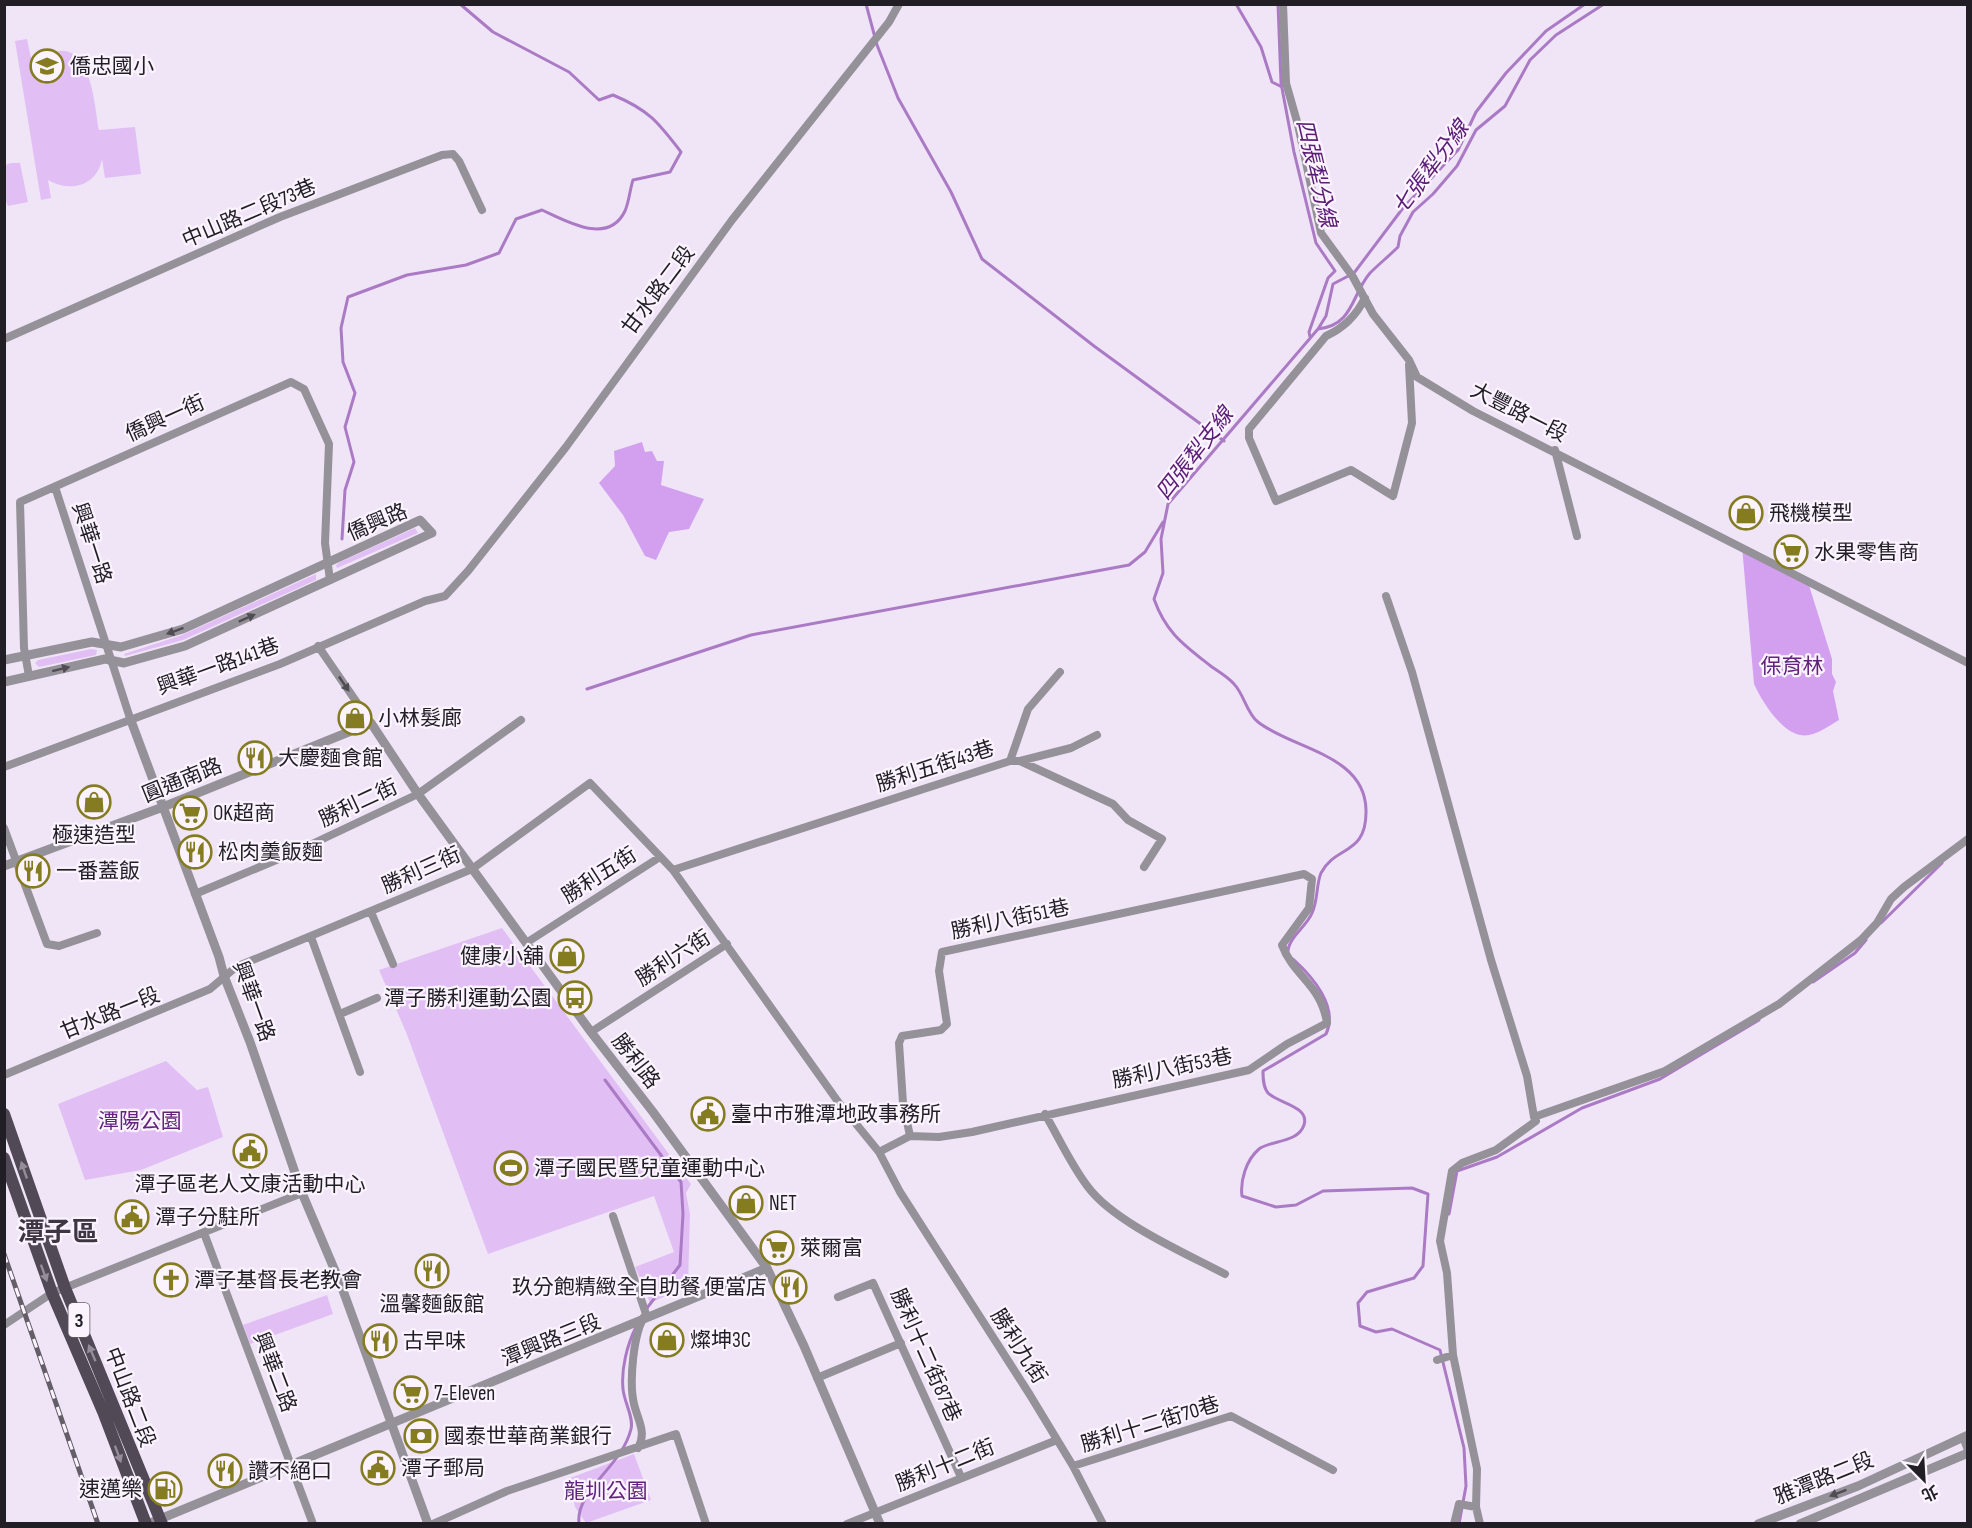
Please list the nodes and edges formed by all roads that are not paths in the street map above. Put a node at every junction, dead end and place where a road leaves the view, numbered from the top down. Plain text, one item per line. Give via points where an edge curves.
1 (899, 4) edge
2 (1283, 4) edge
3 (482, 210) dead end
4 (1365, 298) junction
5 (4, 339) edge
6 (1409, 360) junction
7 (1555, 450) junction
8 (55, 487) junction
9 (1577, 536) dead end
10 (325, 564) junction
11 (330, 580) junction
12 (445, 596) joint
13 (1386, 596) dead end
14 (106, 644) junction
15 (318, 646) junction
16 (25, 655) junction
17 (4, 660) edge
18 (110, 660) junction
19 (1968, 663) edge
20 (1060, 672) dead end
21 (29, 676) junction
22 (4, 682) edge
23 (130, 718) junction
24 (521, 720) dead end
25 (371, 723) junction
26 (1097, 735) dead end
27 (1010, 761) junction
28 (1020, 761) junction
29 (4, 766) edge
30 (418, 794) junction
31 (163, 807) junction
32 (4, 828) edge
33 (1968, 839) edge
34 (660, 857) junction
35 (16, 861) junction
36 (4, 866) edge
37 (1144, 867) dead end
38 (472, 869) junction
39 (673, 870) junction
40 (1304, 874) joint
41 (195, 894) junction
42 (371, 912) junction
43 (98, 933) dead end
44 (311, 937) junction
45 (526, 943) junction
46 (727, 944) junction
47 (393, 964) dead end
48 (224, 976) junction
49 (377, 998) dead end
50 (340, 1014) junction
51 (591, 1032) junction
52 (360, 1071) dead end
53 (4, 1075) edge
54 (839, 1103) joint
55 (4, 1114) edge
56 (1045, 1114) junction
57 (1534, 1117) junction
58 (910, 1136) junction
59 (879, 1152) junction
60 (4, 1158) edge
61 (302, 1193) junction
62 (614, 1216) dead end
63 (204, 1233) junction
64 (767, 1268) junction
65 (1225, 1274) dead end
66 (65, 1288) junction
67 (52, 1293) junction
68 (838, 1298) dead end
69 (637, 1323) junction
70 (4, 1325) edge
71 (901, 1342) junction
72 (1453, 1354) junction
73 (1437, 1360) dead end
74 (817, 1378) junction
75 (392, 1425) junction
76 (1965, 1436) edge
77 (1057, 1440) junction
78 (638, 1448) junction
79 (1968, 1451) edge
80 (292, 1465) junction
81 (1073, 1466) junction
82 (1333, 1470) dead end
83 (961, 1477) junction
84 (1476, 1507) junction
85 (878, 1519) edge
86 (154, 1522) edge
87 (313, 1524) edge
88 (428, 1524) edge
89 (433, 1524) edge
90 (706, 1524) edge
91 (847, 1524) edge
92 (1103, 1524) edge
93 (1454, 1524) edge
94 (1479, 1524) edge
95 (1758, 1524) edge
96 (1800, 1524) edge

1 - 12 street, 甘水路二段 via 889,22 732,220 566,447
2 - 4 street, 大豐路一段 via 1286,83 1317,222 1326,243
3 - 5 street, 中山路二段73巷 via 459,161 453,154 442,155 280,217
4 - 6 street, 大豐路一段
4 - 6 street via 1357,313 1338,331 1326,336 1249,429 1249,438 1276,501 1351,470 1394,496 1412,423
6 - 7 street, 大豐路一段 via 1417,377 1473,411
7 - 9 street
7 - 19 street, 大豐路一段
8 - 10 street, 僑興一街 via 279,387 296,383 303,389 329,444
8 - 14 street, 興華一路
8 - 16 street, 僑興一街 via 20,502 18,507
10 - 11 street, 僑興一街
10 - 11 street, 僑興路 via 420,520 432,533
10 -> 14 street, 僑興路 via 178,631 121,647
18 -> 11 street, 僑興路 via 124,663 185,646
12 - 15 street, 興華一路141巷
13 - 57 street via 1412,672 1527,1076
14 - 16 street, 僑興路 via 92,642
14 - 18 street, 興華一路
15 - 23 street, 興華一路141巷 via 280,664
15 -> 25 street, 勝利路
16 - 17 street, 僑興路
16 - 21 street, 僑興一街
21 -> 18 street, 僑興路
18 - 23 street, 興華一路
20 - 27 street via 1028,709
21 - 22 street, 僑興路
23 - 29 street, 興華一路141巷
23 - 31 street, 興華一路
24 - 30 street, 勝利二街
25 - 30 street, 勝利路
25 - 31 street, 圓通南路
26 - 28 street via 1071,748
27 - 28 street, 勝利五街43巷
27 - 39 street, 勝利五街43巷
28 - 37 street, 勝利五街43巷 via 1113,804 1128,820 1162,839
30 - 38 street, 勝利路
30 - 41 street, 勝利二街
31 - 35 street, 圓通南路
31 - 41 street, 興華一路
32 - 35 street
33 - 57 street via 1904,887 1861,940 1779,1004 1665,1071
34 - 38 street, 勝利三街 via 590,783
34 - 39 street, 勝利五街
34 - 45 street, 勝利五街
35 - 36 street, 圓通南路
35 - 43 street via 47,944 58,946
38 - 42 street, 勝利三街
38 - 45 street, 勝利路
39 - 46 street, 勝利五街
40 - 56 street, 勝利八街53巷 via 1312,879 1309,908 1282,945 1287,960 1309,981 1325,1007 1327,1023 1249,1070
40 - 58 street, 勝利八街51巷 via 942,952 939,971 947,1024 941,1030 902,1036 899,1043 903,1103
41 - 48 street, 興華一路
42 - 44 street, 勝利三街
42 - 47 street
44 - 48 street, 勝利三街
44 - 50 street
45 - 51 street, 勝利路
46 - 51 street, 勝利六街
46 - 54 street, 勝利六街
48 - 53 street, 甘水路一段 via 210,989 170,1008
48 - 61 street, 興華一路
49 - 50 street
50 - 52 street
51 - 64 street, 勝利路
54 - 59 street, 勝利九街
66 -> 55 main road, 中山路二段 / 3
56 - 58 street, 勝利八街53巷 via 972,1132
56 - 65 street via 1089,1188 1104,1202 1159,1239
57 - 72 street via 1536,1121 1496,1150 1462,1163 1449,1179 1440,1241 1447,1273
58 - 59 street, 勝利八街53巷
59 - 77 street, 勝利九街 via 900,1192
60 -> 67 main road, 中山路二段 / 3
61 - 63 street
61 - 75 street, 興華一路 via 334,1266
62 - 69 street via 646,1314
63 - 66 street
63 - 80 street, 興華二路
64 - 69 street, 潭興路三段
64 - 74 street, 勝利路
66 - 67 street
86 -> 66 main road, 中山路二段 / 3
67 - 70 street
67 -> 86 main road, 中山路二段 / 3
68 - 71 street, 勝利十二街87巷 via 873,1283
69 - 75 street, 潭興路三段
69 - 78 street via 632,1382 643,1431
71 - 74 street
71 - 83 street, 勝利十二街87巷
72 - 73 street
72 - 84 street via 1477,1469
74 - 85 street, 勝利路
75 - 80 street, 潭興路三段
75 - 88 street, 興華一路
76 - 79 street
76 -> 95 street, 雅潭路二段 via 1858,1486
77 - 81 street, 勝利九街
77 - 83 street, 勝利十二街
78 - 89 street via 507,1491
78 - 90 street via 676,1434
79 - 96 street, 雅潭路二段
80 - 86 street, 潭興路三段
80 - 87 street, 興華二路
81 - 82 street, 勝利十二街70巷 via 1231,1416
81 - 92 street, 勝利九街
83 - 85 street, 勝利十二街
84 - 93 street via 1459,1504
84 - 94 street
85 - 91 street, 勝利十二街

